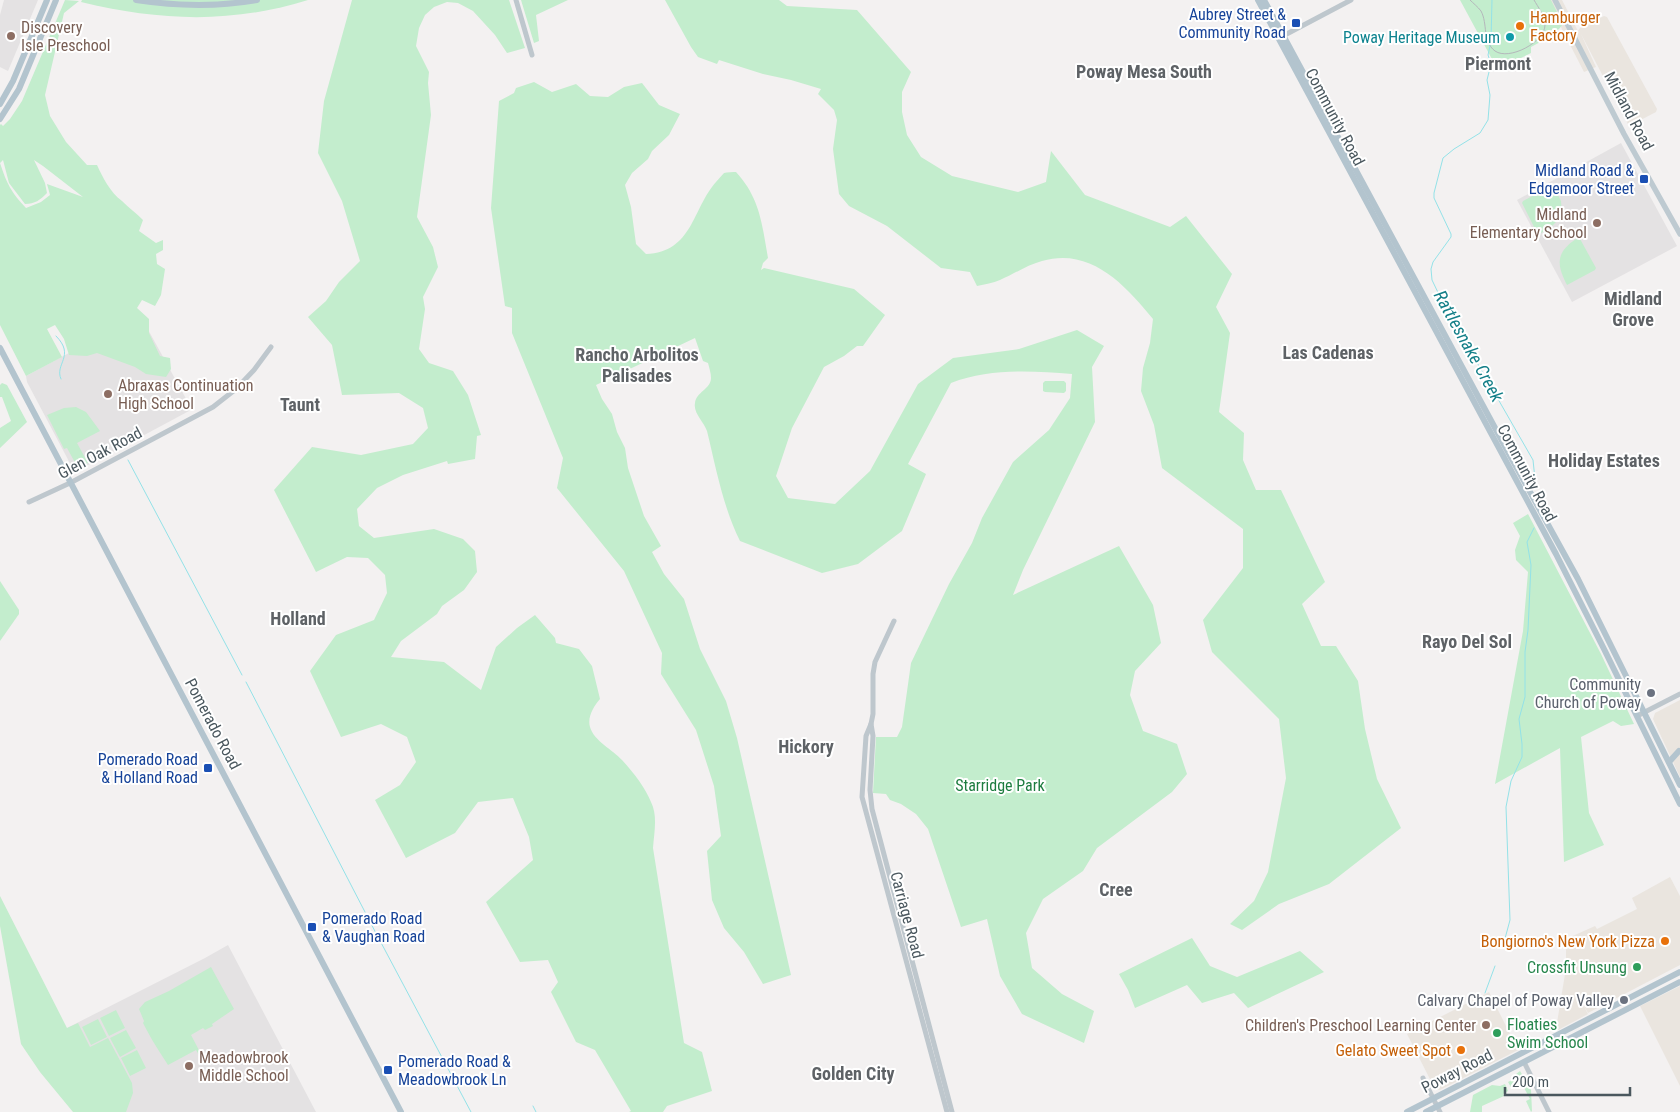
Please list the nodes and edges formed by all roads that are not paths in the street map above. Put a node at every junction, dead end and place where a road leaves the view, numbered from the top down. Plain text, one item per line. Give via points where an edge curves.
1 (47, 0) edge
2 (56, 0) edge
3 (136, 0) edge
4 (257, 0) edge
5 (516, 0) edge
6 (1258, 0) edge
7 (1264, 0) edge
8 (1351, 0) edge
9 (1555, 0) edge
10 (1281, 37) junction
11 (532, 55) dead end
12 (0, 104) edge
13 (0, 120) edge
14 (1389, 231) junction
15 (1680, 234) edge
16 (1404, 274) junction
17 (1426, 301) junction
18 (271, 347) dead end
19 (0, 348) edge
20 (70, 483) junction
21 (29, 502) dead end
22 (1528, 504) junction
23 (1536, 520) junction
24 (1547, 523) junction
25 (1556, 539) junction
26 (1556, 554) junction
27 (1578, 579) junction
28 (1570, 583) junction
29 (1589, 602) junction
30 (894, 621) dead end
31 (1680, 694) edge
32 (1644, 712) junction
33 (1637, 716) junction
34 (871, 724) junction
35 (1679, 751) edge
36 (864, 760) junction
37 (872, 760) junction
38 (1668, 762) junction
39 (1661, 765) junction
40 (1680, 785) edge
41 (1680, 796) edge
42 (1680, 804) edge
43 (872, 821) junction
44 (1680, 972) edge
45 (1680, 978) edge
46 (1680, 982) edge
47 (1640, 993) junction
48 (1650, 997) junction
49 (1607, 1010) junction
50 (1612, 1017) junction
51 (929, 1034) junction
52 (1576, 1035) junction
53 (1556, 1036) junction
54 (1546, 1041) junction
55 (1538, 1055) junction
56 (1524, 1062) junction
57 (1486, 1072) junction
58 (1423, 1078) dead end
59 (1466, 1091) junction
60 (1433, 1098) junction
61 (1439, 1109) edge
62 (401, 1112) edge
63 (947, 1112) edge
64 (952, 1112) edge
65 (1407, 1112) edge
66 (1426, 1112) edge
67 (1549, 1112) edge

1 - 12 main road
2 - 13 main road via 19,89
3 - 4 main road via 206,5
5 - 11 street
6 - 10 main road, Community Road
7 - 10 main road, Community Road
8 - 10 street
9 - 15 main road, Midland Road
10 - 14 main road, Community Road
10 - 16 main road, Community Road
14 - 16 main road
14 - 17 main road, Community Road
16 - 17 main road via 1408,274
16 - 22 main road, Community Road
17 - 24 main road, Community Road
18 - 20 street, Glen Oak Road via 236,389 213,407
19 - 20 main road, Pomerado Road
20 - 21 street, Glen Oak Road
20 - 62 main road, Pomerado Road
22 - 23 main road, Community Road
22 - 24 main road via 1532,504 1542,521
23 - 25 main road via 1551,539
23 - 26 main road, Community Road
24 - 25 main road, Community Road
25 - 27 main road, Community Road
26 - 27 main road via 1572,578
26 - 28 main road, Community Road
27 - 29 main road, Community Road
28 - 29 main road via 1576,586 1585,603
28 - 33 main road, Community Road
29 - 32 main road, Community Road
30 - 34 street, Carriage Road via 875,662
31 - 32 street
32 - 33 street
32 - 38 main road, Community Road
33 - 39 main road, Community Road
34 - 36 street, Carriage Road via 866,736
34 - 37 street, Carriage Road
35 - 38 main road
36 - 37 street
36 - 43 street, Carriage Road via 862,797
37 - 43 street, Carriage Road
38 - 40 main road, Community Road
39 - 41 main road
39 - 42 main road, Community Road
43 - 51 street, Carriage Road
44 - 47 main road, Poway Road
45 - 48 main road
46 - 48 main road, Poway Road
47 - 49 main road, Poway Road
47 - 50 main road via 1634,1000 1612,1011
48 - 50 main road, Poway Road
49 - 52 main road via 1606,1015 1583,1027
49 - 53 main road, Poway Road
50 - 52 main road, Poway Road
51 - 63 street, Carriage Road
51 - 64 street, Carriage Road
52 - 55 main road, Poway Road
53 - 54 main road, Poway Road
53 - 55 main road via 1557,1040
54 - 56 main road via 1538,1050 1525,1056
54 - 57 main road, Poway Road
55 - 56 main road, Poway Road
56 - 59 main road, Poway Road
56 - 67 street
57 - 59 main road via 1486,1077
57 - 60 main road, Poway Road
58 - 60 street
59 - 61 main road, Poway Road
60 - 61 street
60 - 65 main road, Poway Road
61 - 66 main road, Poway Road

